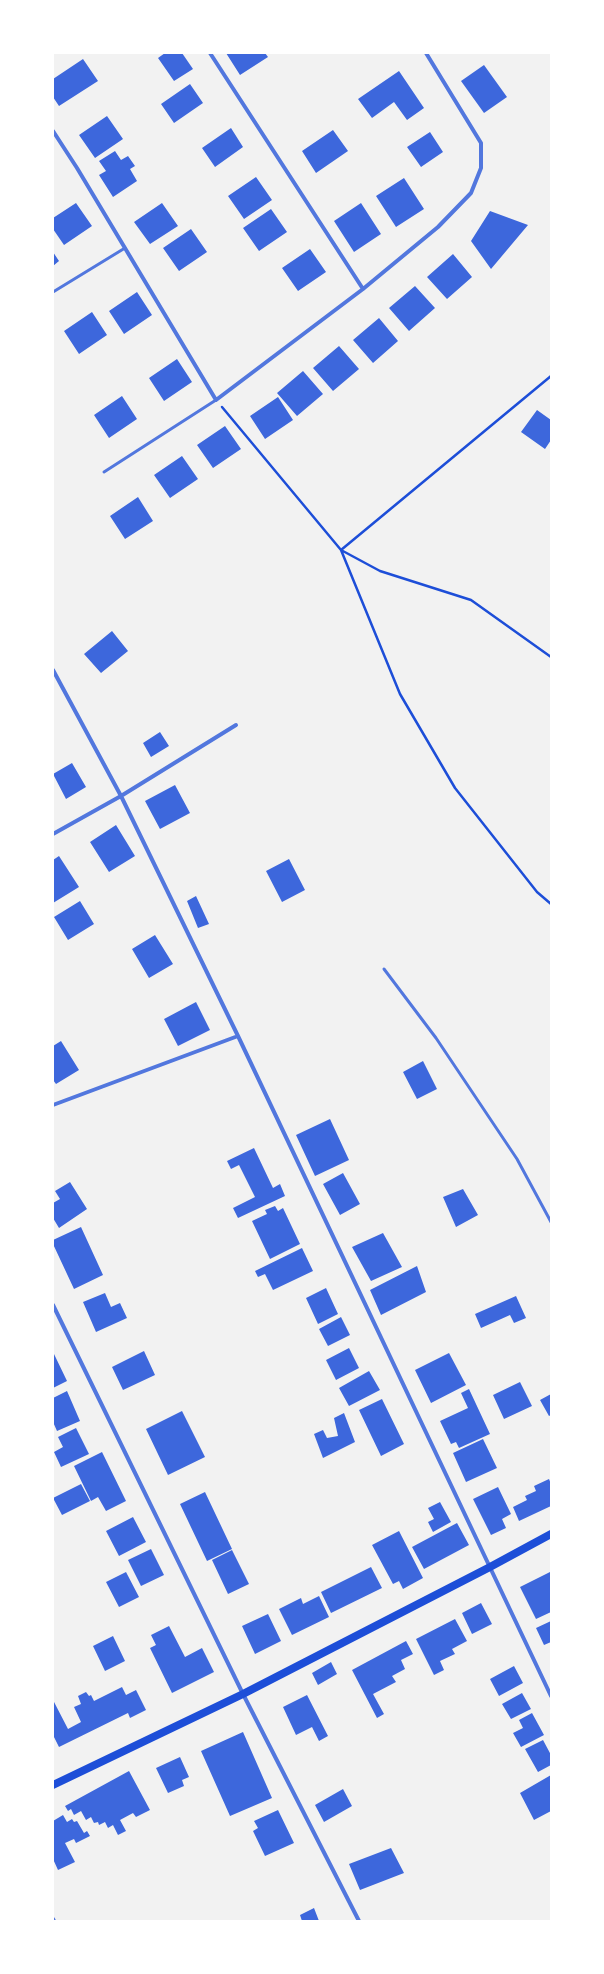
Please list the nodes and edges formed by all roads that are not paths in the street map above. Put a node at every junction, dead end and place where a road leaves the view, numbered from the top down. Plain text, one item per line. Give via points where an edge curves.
1 (210, 53) edge
2 (426, 53) edge
3 (53, 131) edge
4 (125, 248) junction
5 (363, 289) junction
6 (53, 292) edge
7 (216, 400) junction
8 (104, 472) dead end
9 (53, 670) edge
10 (236, 725) dead end
11 (121, 796) junction
12 (53, 834) edge
13 (384, 969) dead end
14 (238, 1036) junction
15 (53, 1106) edge
16 (551, 1222) edge
17 (53, 1305) edge
18 (551, 1534) edge
19 (490, 1567) junction
20 (244, 1694) junction
21 (551, 1696) edge
22 (53, 1785) edge
23 (359, 1921) edge

1 - 5 street
2 - 5 street via 481,143 481,168 471,193 438,227
3 - 4 street
4 - 6 lane
4 - 7 street
5 - 7 street
7 - 8 lane
9 - 11 street
10 - 11 street
11 - 12 street
11 - 14 street
13 - 16 lane via 436,1038 517,1159
14 - 15 street
14 - 19 street
17 - 20 street
18 - 19 main road
19 - 20 main road
19 - 21 street
20 - 22 main road
20 - 23 street

